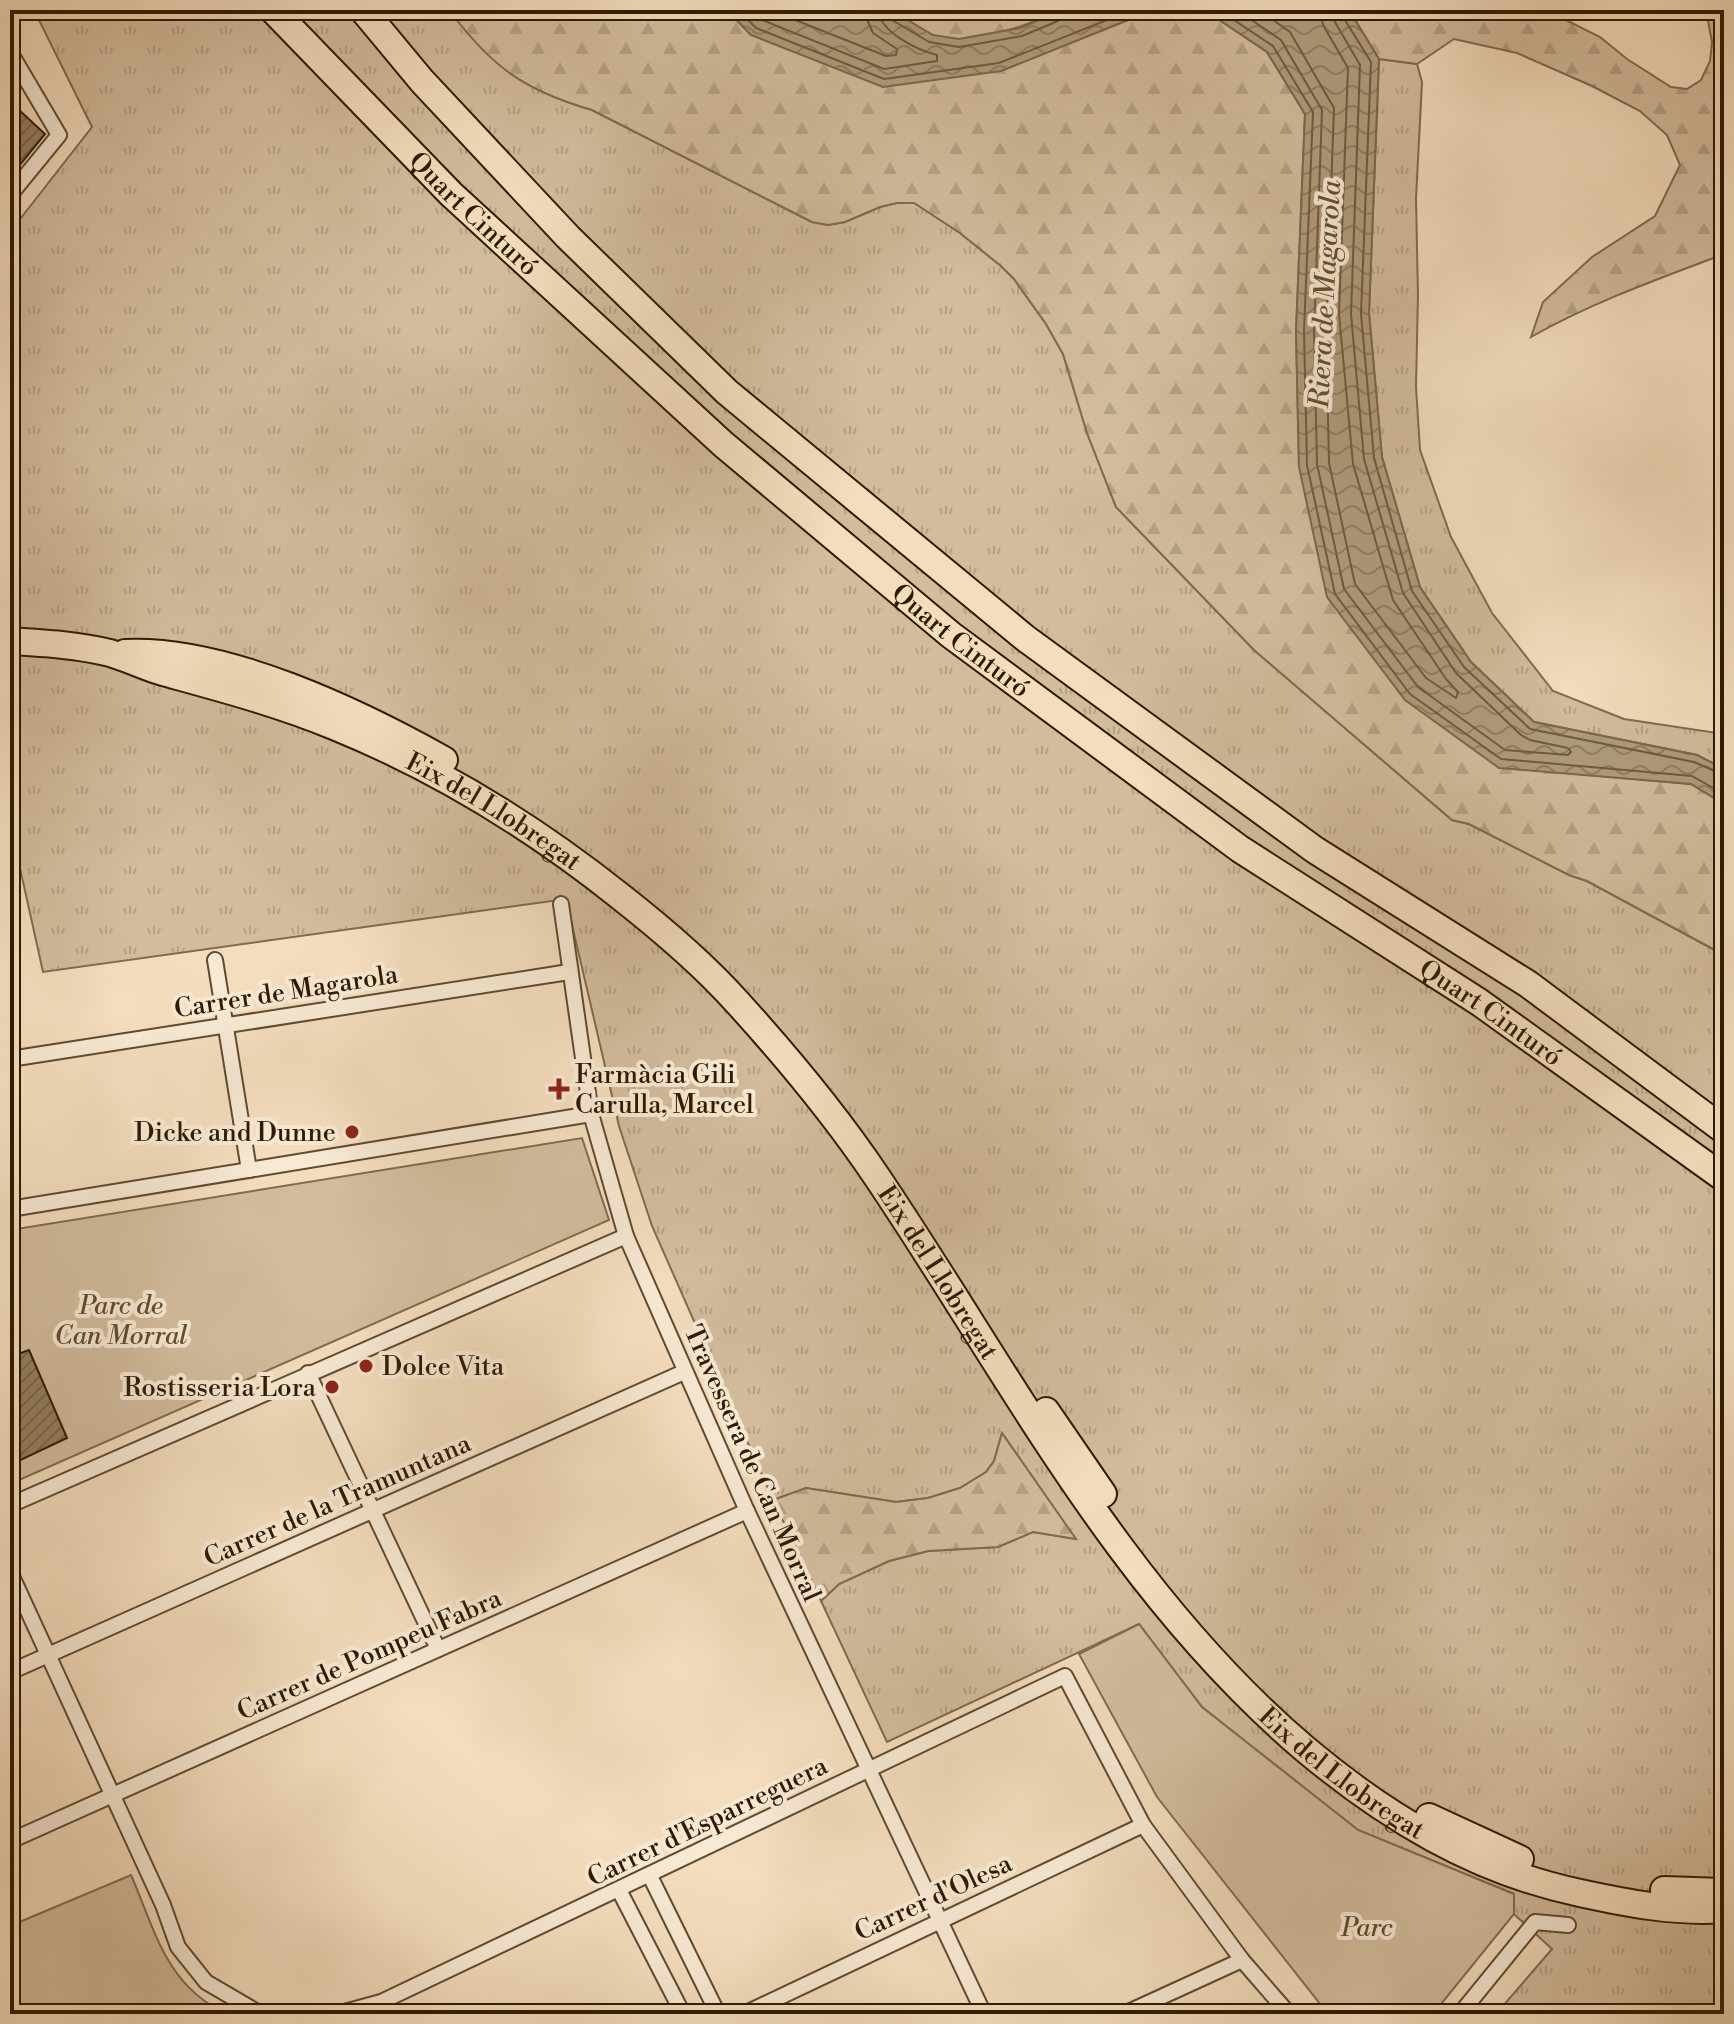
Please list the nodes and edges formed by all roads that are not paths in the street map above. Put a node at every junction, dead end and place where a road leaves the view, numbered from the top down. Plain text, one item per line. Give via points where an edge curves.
1 (273, 10) edge
2 (363, 10) edge
3 (10, 52) edge
4 (10, 195) edge
5 (10, 641) edge
6 (111, 653) junction
7 (561, 904) dead end
8 (215, 960) dead end
9 (569, 972) junction
10 (227, 1024) junction
11 (10, 1059) edge
12 (591, 1114) junction
13 (1724, 1130) edge
14 (249, 1170) junction
15 (1724, 1178) edge
16 (10, 1209) edge
17 (626, 1236) junction
18 (684, 1372) junction
19 (308, 1373) junction
20 (10, 1505) edge
21 (372, 1510) junction
22 (747, 1511) junction
23 (10, 1572) edge
24 (438, 1649) junction
25 (48, 1655) junction
26 (10, 1672) edge
27 (868, 1771) junction
28 (113, 1795) junction
29 (1143, 1825) junction
30 (10, 1841) edge
31 (650, 1876) junction
32 (619, 1890) junction
33 (1724, 1892) edge
34 (1724, 1909) edge
35 (939, 1919) junction
36 (1568, 1925) dead end
37 (1242, 1960) junction
38 (369, 2010) edge
39 (268, 2014) edge
40 (337, 2014) edge
41 (683, 2014) edge
42 (718, 2014) edge
43 (744, 2014) edge
44 (984, 2014) edge
45 (1124, 2014) edge
46 (1289, 2014) edge
47 (1460, 2014) edge

1 - 15 highway, Quart Cinturó via 451,194 723,444 951,635 1240,849 1479,1002
2 - 13 highway, Quart Cinturó via 568,237 727,392 1025,638 1315,850 1528,984
3 - 4 street via 59,135
5 - 6 highway, Eix del Llobregat
6 - 33 highway, Eix del Llobregat via 155,651 234,668 378,723 514,798 650,896 707,948 835,1095 1132,1537 1205,1630 1283,1712 1332,1752 1437,1822 1514,1857 1639,1889
6 - 34 highway, Eix del Llobregat via 333,726 482,797 572,857 687,949 771,1040 875,1174 1059,1463 1180,1625 1258,1708 1355,1791 1469,1858 1545,1886 1617,1901
7 - 9 street, Travessera de Can Morral
8 - 10 street
9 - 10 street, Carrer de Magarola
9 - 12 street, Travessera de Can Morral
10 - 11 street, Carrer de Magarola
10 - 14 street
12 - 14 street
12 - 17 street, Travessera de Can Morral
14 - 16 street
17 - 18 street, Travessera de Can Morral
17 - 19 street
18 - 21 street, Carrer de la Tramuntana
18 - 22 street, Travessera de Can Morral
19 - 20 street
19 - 21 street
21 - 24 street
21 - 25 street, Carrer de la Tramuntana
22 - 24 street, Carrer de Pompeu Fabra
22 - 27 street, Travessera de Can Morral
23 - 25 street
24 - 28 street, Carrer de Pompeu Fabra
25 - 26 street, Carrer de la Tramuntana
25 - 28 street
27 - 29 street, Carrer d'Esparreguera via 1065,1676
27 - 31 street, Carrer d'Esparreguera
27 - 35 street, Travessera de Can Morral
28 - 30 street, Carrer de Pompeu Fabra
28 - 39 street via 178,1947 206,1982
29 - 35 street, Carrer d'Olesa
29 - 37 street
31 - 32 street, Carrer d'Esparreguera
31 - 42 street
32 - 38 street, Carrer d'Esparreguera
32 - 41 street
35 - 43 street, Carrer d'Olesa
35 - 44 street, Travessera de Can Morral
36 - 47 street via 1535,1922
37 - 45 street
37 - 46 street
38 - 40 street, Carrer d'Esparreguera

